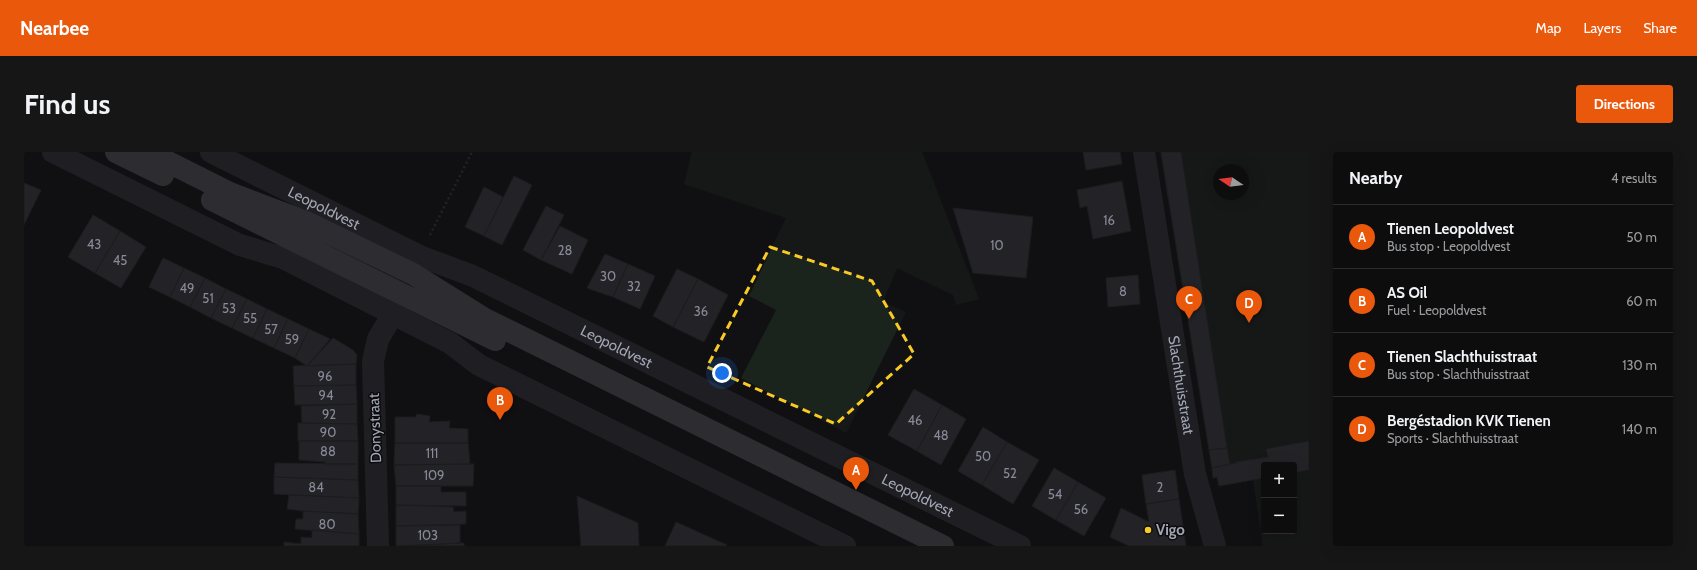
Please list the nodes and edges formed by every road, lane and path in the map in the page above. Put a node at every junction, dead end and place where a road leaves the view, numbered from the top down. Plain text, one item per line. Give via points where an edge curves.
1 (53, 152) edge
2 (116, 152) edge
3 (148, 152) edge
4 (212, 152) edge
5 (472, 152) edge
6 (1144, 152) edge
7 (270, 228) junction
8 (429, 237) dead end
9 (283, 258) junction
10 (393, 314) junction
11 (378, 546) edge
12 (845, 546) edge
13 (909, 546) edge
14 (943, 546) edge
15 (1020, 546) edge
16 (1215, 546) edge

1 - 9 street via 240,246
2 - 7 main road
3 - 14 main road, Leopoldvest via 230,193 306,222 413,274 485,319
4 - 15 street, Leopoldvest via 422,257 473,276
5 - 8 path
6 - 16 street, Slachthuisstraat via 1195,474
7 - 9 street
7 - 13 main road
9 - 10 street
10 - 11 street, Donystraat via 378,339 373,361
10 - 12 street via 450,343 479,365

